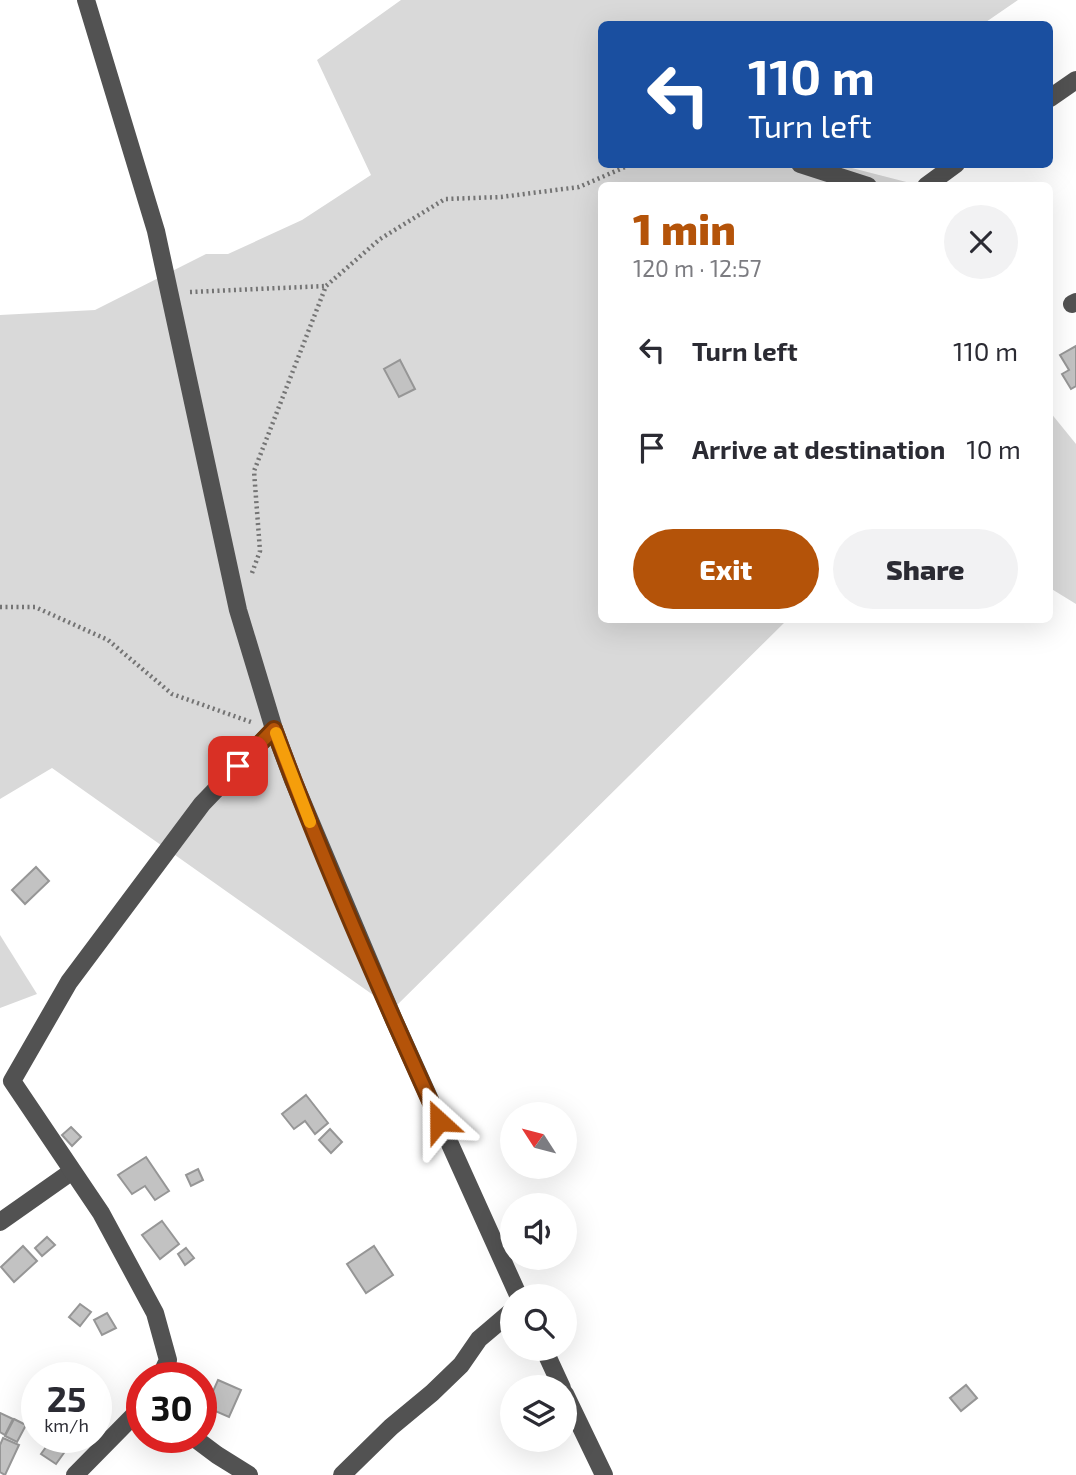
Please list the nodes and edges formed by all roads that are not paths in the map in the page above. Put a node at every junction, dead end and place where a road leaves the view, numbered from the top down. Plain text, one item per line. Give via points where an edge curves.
1 (86, 0) edge
2 (1076, 80) edge
3 (1053, 96) edge
4 (812, 168) edge
5 (951, 168) edge
6 (856, 182) edge
7 (931, 182) edge
8 (274, 729) junction
9 (71, 1171) junction
10 (0, 1222) edge
11 (513, 1284) edge
12 (500, 1321) edge
13 (167, 1362) edge
14 (577, 1419) edge
15 (126, 1423) edge
16 (214, 1453) edge
17 (75, 1475) edge
18 (249, 1475) edge
19 (342, 1475) edge
20 (604, 1475) edge

1 - 8 street via 156,230 238,610
2 - 3 street
4 - 6 street
5 - 7 street
8 - 9 street via 202,804 69,982 12,1081
8 - 11 street via 394,1020
9 - 10 street
9 - 13 street via 101,1213 155,1313
12 - 19 street via 479,1339 452,1374
14 - 20 street
15 - 17 street
16 - 18 street

